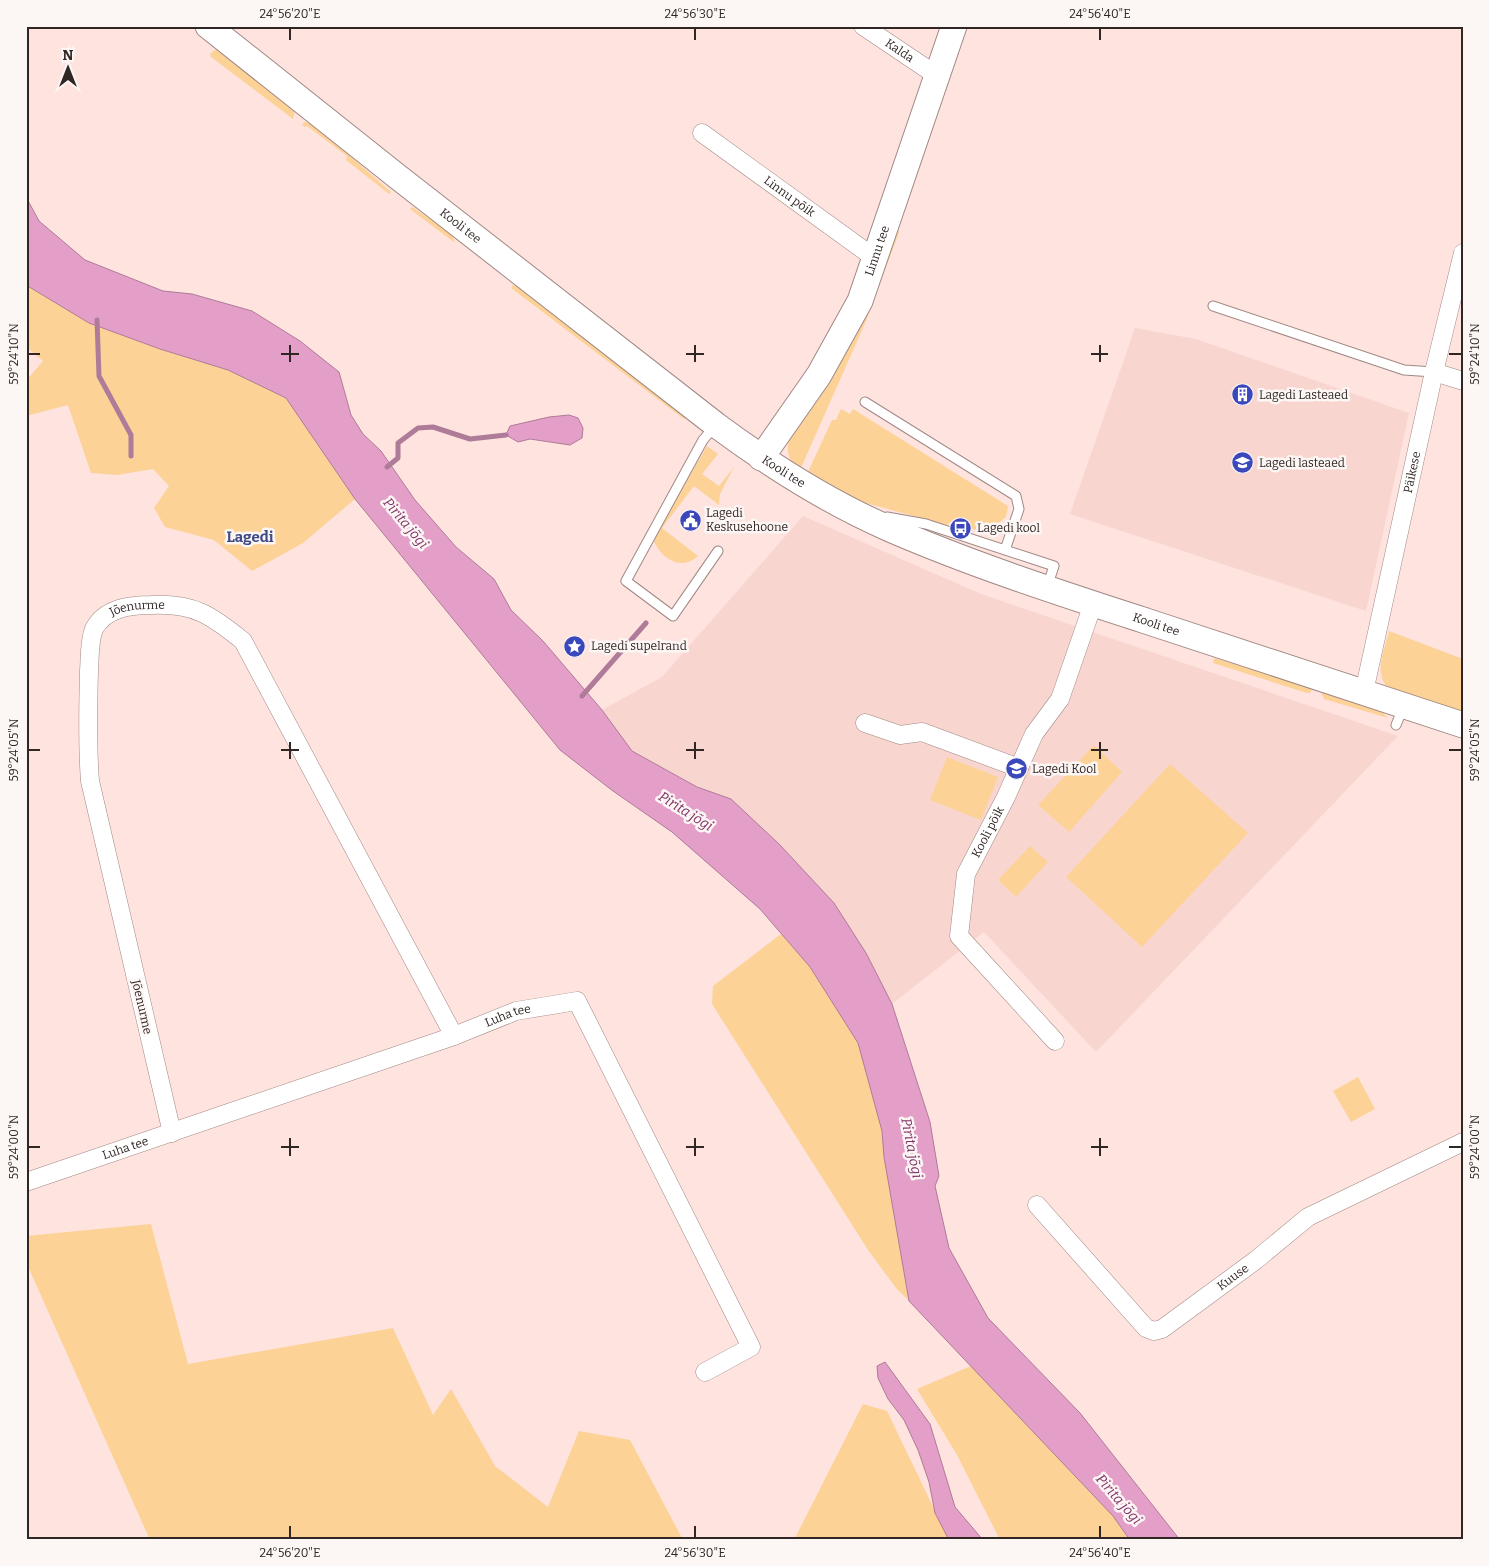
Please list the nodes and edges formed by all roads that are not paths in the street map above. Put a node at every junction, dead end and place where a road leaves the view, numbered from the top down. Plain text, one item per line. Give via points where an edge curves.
1 (863, 26) edge
2 (954, 26) edge
3 (217, 28) edge
4 (936, 75) junction
5 (702, 133) dead end
6 (419, 209) dead end
7 (447, 216) junction
8 (1463, 253) edge
9 (876, 259) junction
10 (1214, 306) dead end
11 (1434, 372) junction
12 (1463, 381) edge
13 (865, 402) dead end
14 (716, 425) junction
15 (761, 458) junction
16 (855, 512) junction
17 (1005, 550) junction
18 (718, 551) dead end
19 (1046, 588) junction
20 (1093, 604) junction
21 (1364, 692) junction
22 (865, 723) dead end
23 (1463, 725) edge
24 (1019, 768) junction
25 (454, 1036) junction
26 (1055, 1041) dead end
27 (172, 1133) junction
28 (1463, 1142) edge
29 (26, 1182) edge
30 (1037, 1205) dead end
31 (704, 1372) dead end

1 - 4 street, Kalda
2 - 4 street, Linnu tee
3 - 7 street, Kooli tee via 288,83 361,155
4 - 9 street, Linnu tee
5 - 9 street, Linnu põik
6 - 7 lane
7 - 14 street, Kooli tee
8 - 11 street, Päikese
9 - 15 street, Linnu tee via 860,301 819,376
10 - 11 lane via 1404,370
11 - 12 street
11 - 21 street, Päikese
13 - 17 lane via 1016,496 1019,510
14 - 15 street, Kooli tee
14 - 18 lane via 703,440 626,581 673,616
15 - 16 street, Kooli tee
16 - 17 lane via 926,524
16 - 19 street, Kooli tee via 889,529
17 - 19 lane via 1054,566
19 - 20 street, Kooli tee
20 - 21 street, Kooli tee
20 - 24 street, Kooli põik via 1060,699 1034,734
21 - 23 street, Kooli tee via 1400,716
22 - 24 street via 900,735 922,732
24 - 26 street, Kooli põik via 966,874 959,936
25 - 27 street, Luha tee
25 - 27 street, Jõenurme via 243,641 214,618 189,607 134,605 109,613 94,630 90,648 86,734 90,781
25 - 31 street, Luha tee via 516,1011 577,1002 751,1347
27 - 29 street, Luha tee
28 - 30 street, Kuuse via 1308,1217 1256,1260 1162,1329 1154,1331 1146,1328

